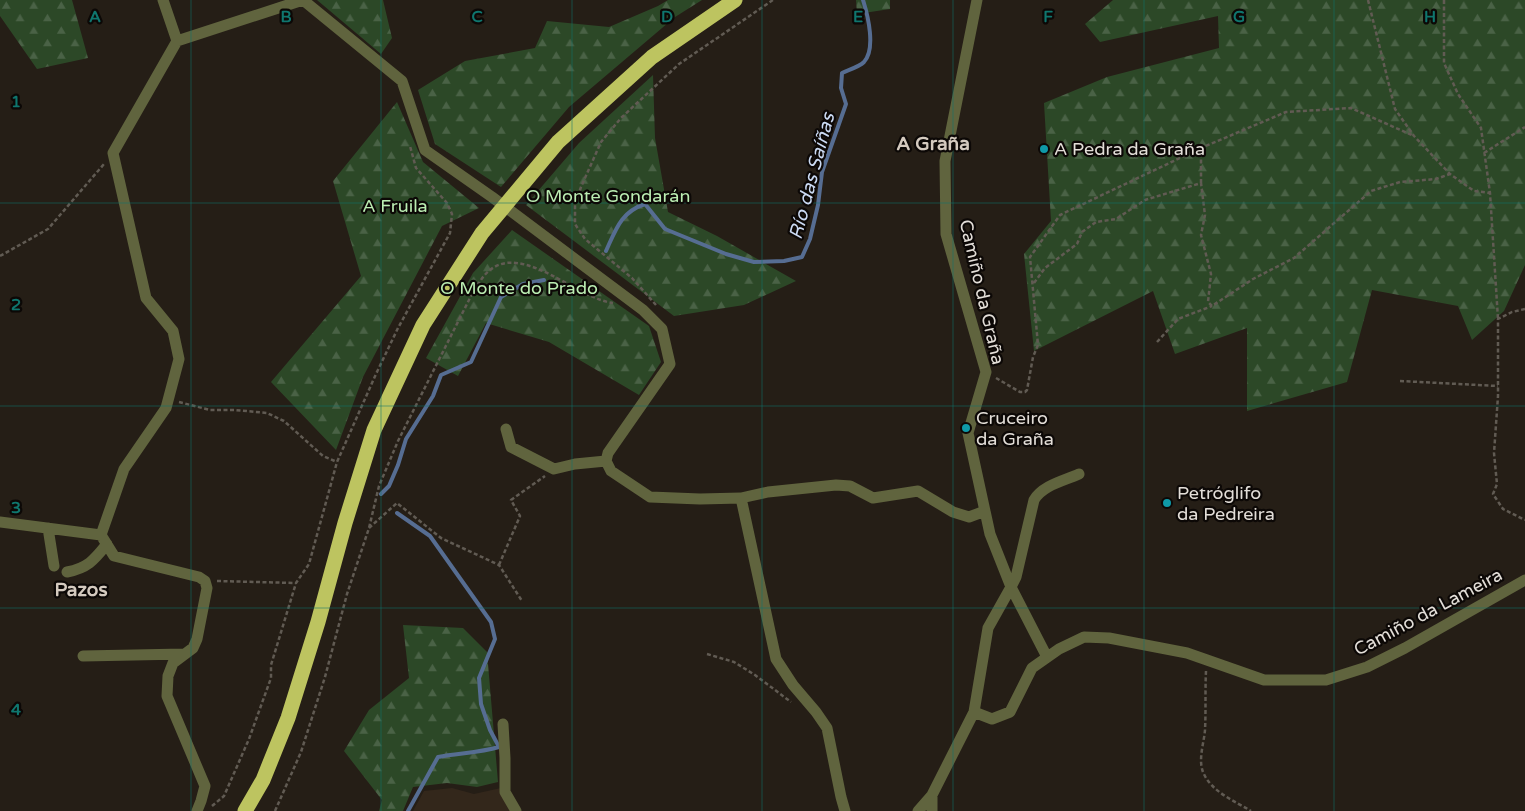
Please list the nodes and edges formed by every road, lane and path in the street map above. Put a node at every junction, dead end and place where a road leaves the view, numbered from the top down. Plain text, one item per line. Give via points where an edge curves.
1 (163, 0) edge
2 (303, 0) edge
3 (735, 0) edge
4 (773, 0) edge
5 (977, 0) edge
6 (1368, 0) edge
7 (1444, 0) edge
8 (176, 41) junction
9 (1525, 127) edge
10 (418, 130) junction
11 (1414, 136) junction
12 (1201, 148) junction
13 (113, 153) junction
14 (1484, 153) junction
15 (1450, 174) junction
16 (1201, 183) junction
17 (1490, 192) junction
18 (0, 256) edge
19 (1034, 284) junction
20 (633, 302) junction
21 (1212, 306) junction
22 (658, 307) dead end
23 (1525, 309) edge
24 (1498, 319) junction
25 (1157, 342) dead end
26 (986, 372) junction
27 (1400, 380) dead end
28 (1498, 386) junction
29 (168, 400) junction
30 (506, 429) dead end
31 (606, 461) junction
32 (337, 462) junction
33 (554, 469) junction
34 (1079, 474) dead end
35 (741, 498) junction
36 (985, 511) junction
37 (1525, 520) edge
38 (0, 522) edge
39 (48, 528) junction
40 (369, 528) junction
41 (104, 539) junction
42 (499, 565) junction
43 (54, 566) dead end
44 (67, 572) dead end
45 (1525, 580) edge
46 (205, 581) junction
47 (296, 583) junction
48 (1011, 587) junction
49 (522, 601) dead end
50 (184, 654) junction
51 (707, 654) dead end
52 (82, 656) dead end
53 (1047, 657) junction
54 (1206, 659) junction
55 (792, 702) dead end
56 (974, 712) junction
57 (503, 724) dead end
58 (932, 795) junction
59 (197, 811) edge
60 (207, 811) edge
61 (244, 811) edge
62 (275, 811) edge
63 (516, 811) edge
64 (845, 811) edge
65 (918, 811) edge
66 (932, 811) edge
67 (1251, 811) edge

1 - 8 street
2 - 8 street
2 - 10 street via 402,81
3 - 61 highway via 652,57 558,142 482,234 423,325 374,430 288,718 263,780
4 - 22 path via 678,64 621,118 601,142 581,187 575,205 575,224 585,239 632,278
5 - 26 street, Camiño da Graña via 945,161 946,234
6 - 11 path via 1395,109
7 - 14 path via 1444,63 1458,94 1481,128
8 - 13 street
9 - 14 path
10 - 20 street via 425,150
10 - 32 path via 412,135 410,146 416,168 447,203 452,214 450,233 398,328
11 - 12 path via 1352,108 1286,112
11 - 15 path
12 - 16 path
12 - 19 path via 1060,215 1030,257
13 - 18 path via 48,229
13 - 29 street via 146,298 173,331 179,360
14 - 17 path
15 - 17 path via 1474,190
15 - 21 path via 1436,179 1400,182 1371,191 1294,258
16 - 19 path via 1145,200 1116,219 1096,222 1082,232 1076,244 1045,268
16 - 21 path via 1205,215 1201,235 1210,274 1208,302
17 - 24 path
19 - 26 path via 1038,345 1028,390 1020,392
20 - 31 street via 662,329 670,364 608,453
20 - 40 path via 610,303 586,295 557,278 518,262 490,270 474,292 398,441 380,486
21 - 25 path via 1178,319
23 - 24 path
24 - 28 path
26 - 36 street, Camiño da Graña via 968,434
27 - 28 path
28 - 37 path via 1494,453 1497,484 1494,494 1503,509
29 - 32 path via 210,410 267,413 284,421 323,456
29 - 41 street via 166,408 124,469
30 - 33 street via 511,447
31 - 33 street
31 - 35 street via 611,471 650,497
32 - 47 path via 309,564
33 - 42 path via 511,500 520,516
34 - 48 street via 1048,487 1034,500
35 - 36 street via 836,485 850,486 873,498 918,492 953,512 969,517
35 - 64 street via 776,659 827,728
36 - 48 street, Camiño da Graña via 990,534
38 - 39 street
39 - 41 street
39 - 43 street
40 - 42 path via 397,503 441,538
40 - 62 path via 301,752
41 - 44 street via 94,560 82,569
41 - 46 street via 114,556
42 - 49 path
45 - 54 street, Camiño da Lameira via 1405,648 1367,667 1326,680 1264,680
46 - 47 path
46 - 50 street via 207,588 197,640
47 - 60 path via 271,665 271,678 249,739 224,796
48 - 53 street, Camiño da Graña
48 - 56 street via 988,628
50 - 52 street
50 - 59 street via 173,662 167,696 205,786
51 - 55 path via 734,662
53 - 54 street, Camiño da Lameira via 1084,637 1109,638
53 - 56 street, Camiño da Lameira via 1032,668 1010,712 992,719
54 - 67 path via 1201,752 1203,772 1224,795
56 - 58 street
57 - 63 street via 505,792
58 - 65 street
58 - 66 street

